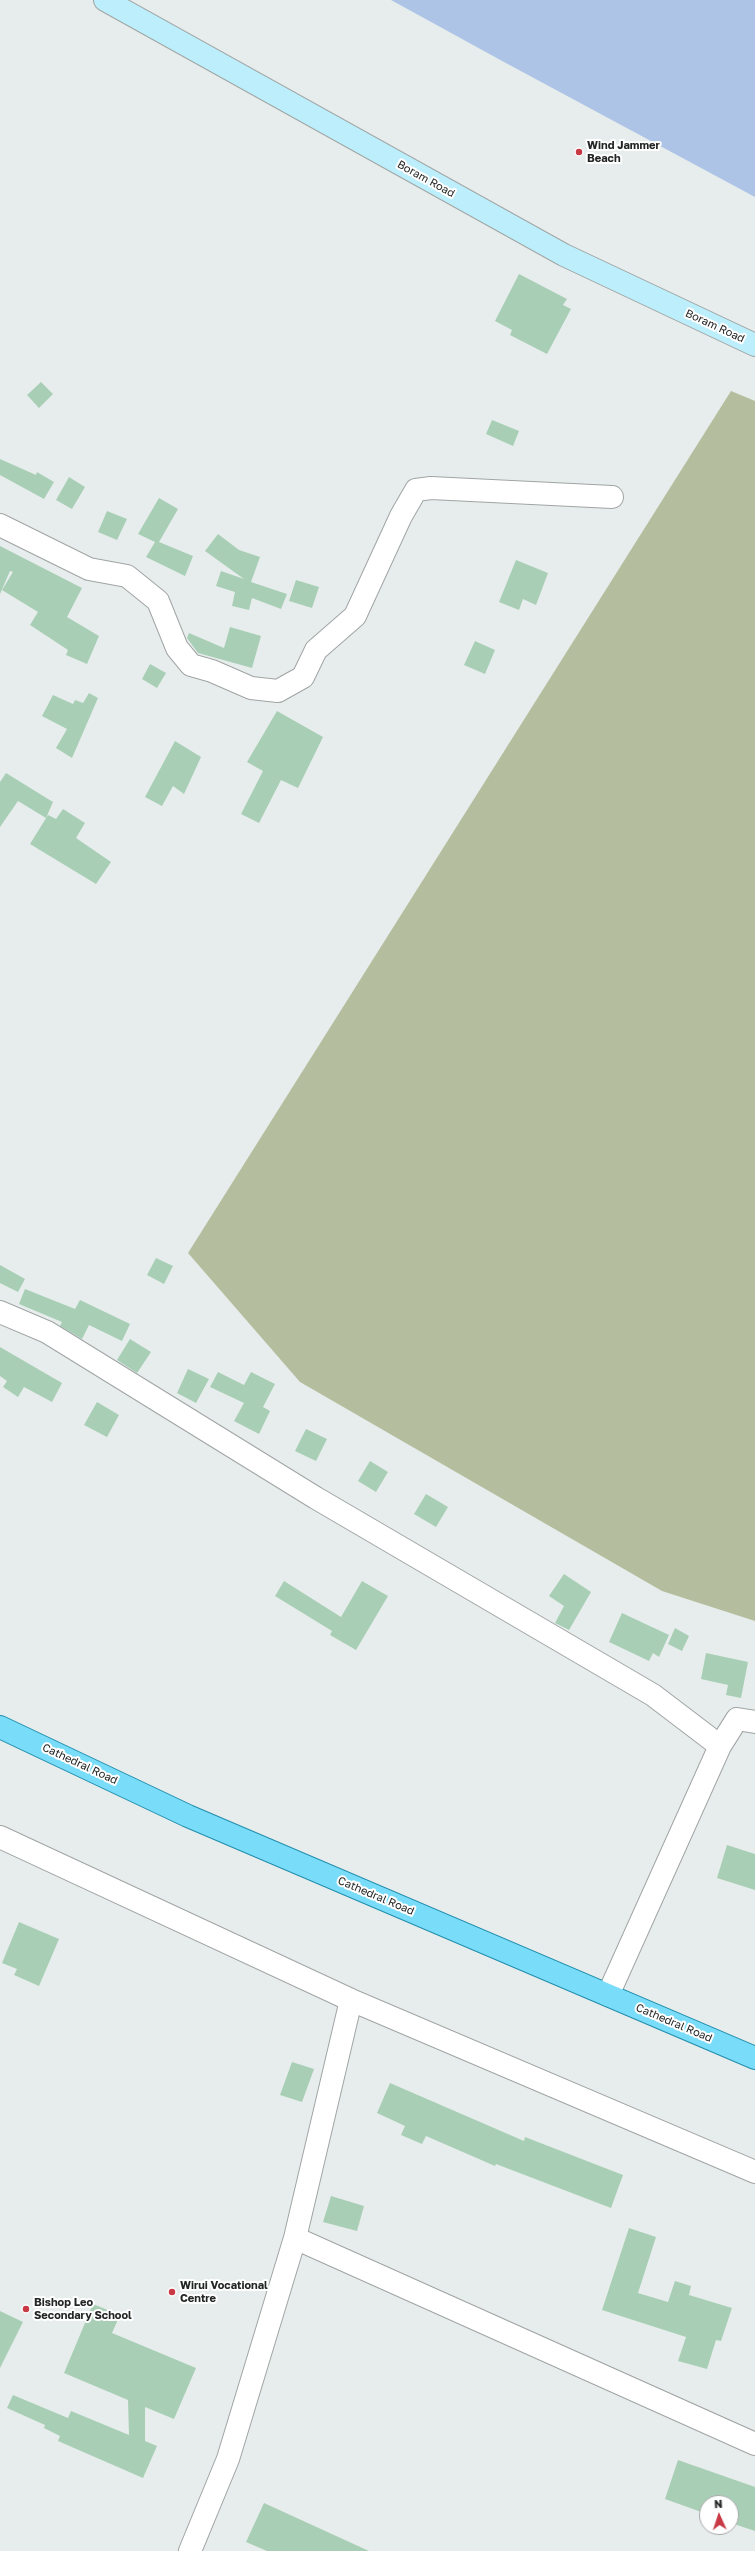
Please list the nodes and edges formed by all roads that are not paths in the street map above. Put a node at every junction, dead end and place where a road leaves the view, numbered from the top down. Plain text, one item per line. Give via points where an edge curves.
1 (104, 0) edge
2 (755, 345) edge
3 (612, 497) dead end
4 (0, 525) edge
5 (0, 1312) edge
6 (755, 1722) edge
7 (0, 1727) edge
8 (720, 1746) junction
9 (0, 1837) edge
10 (608, 1995) junction
11 (351, 2000) junction
12 (755, 2058) edge
13 (755, 2172) edge
14 (295, 2238) junction
15 (755, 2444) edge
16 (190, 2551) edge

1 - 2 street, Boram Road via 564,256
3 - 4 street via 431,488 416,490 401,516 355,616 316,650 303,677 278,691 250,688 212,671 191,665 177,648 158,601 127,576 89,569
5 - 8 street via 48,1332 316,1498 653,1695
6 - 8 street via 738,1719
7 - 10 main road, Cathedral Road via 188,1816
8 - 10 street
9 - 11 street
10 - 12 main road, Cathedral Road
11 - 13 street
11 - 14 street
14 - 15 street
14 - 16 street via 228,2459

